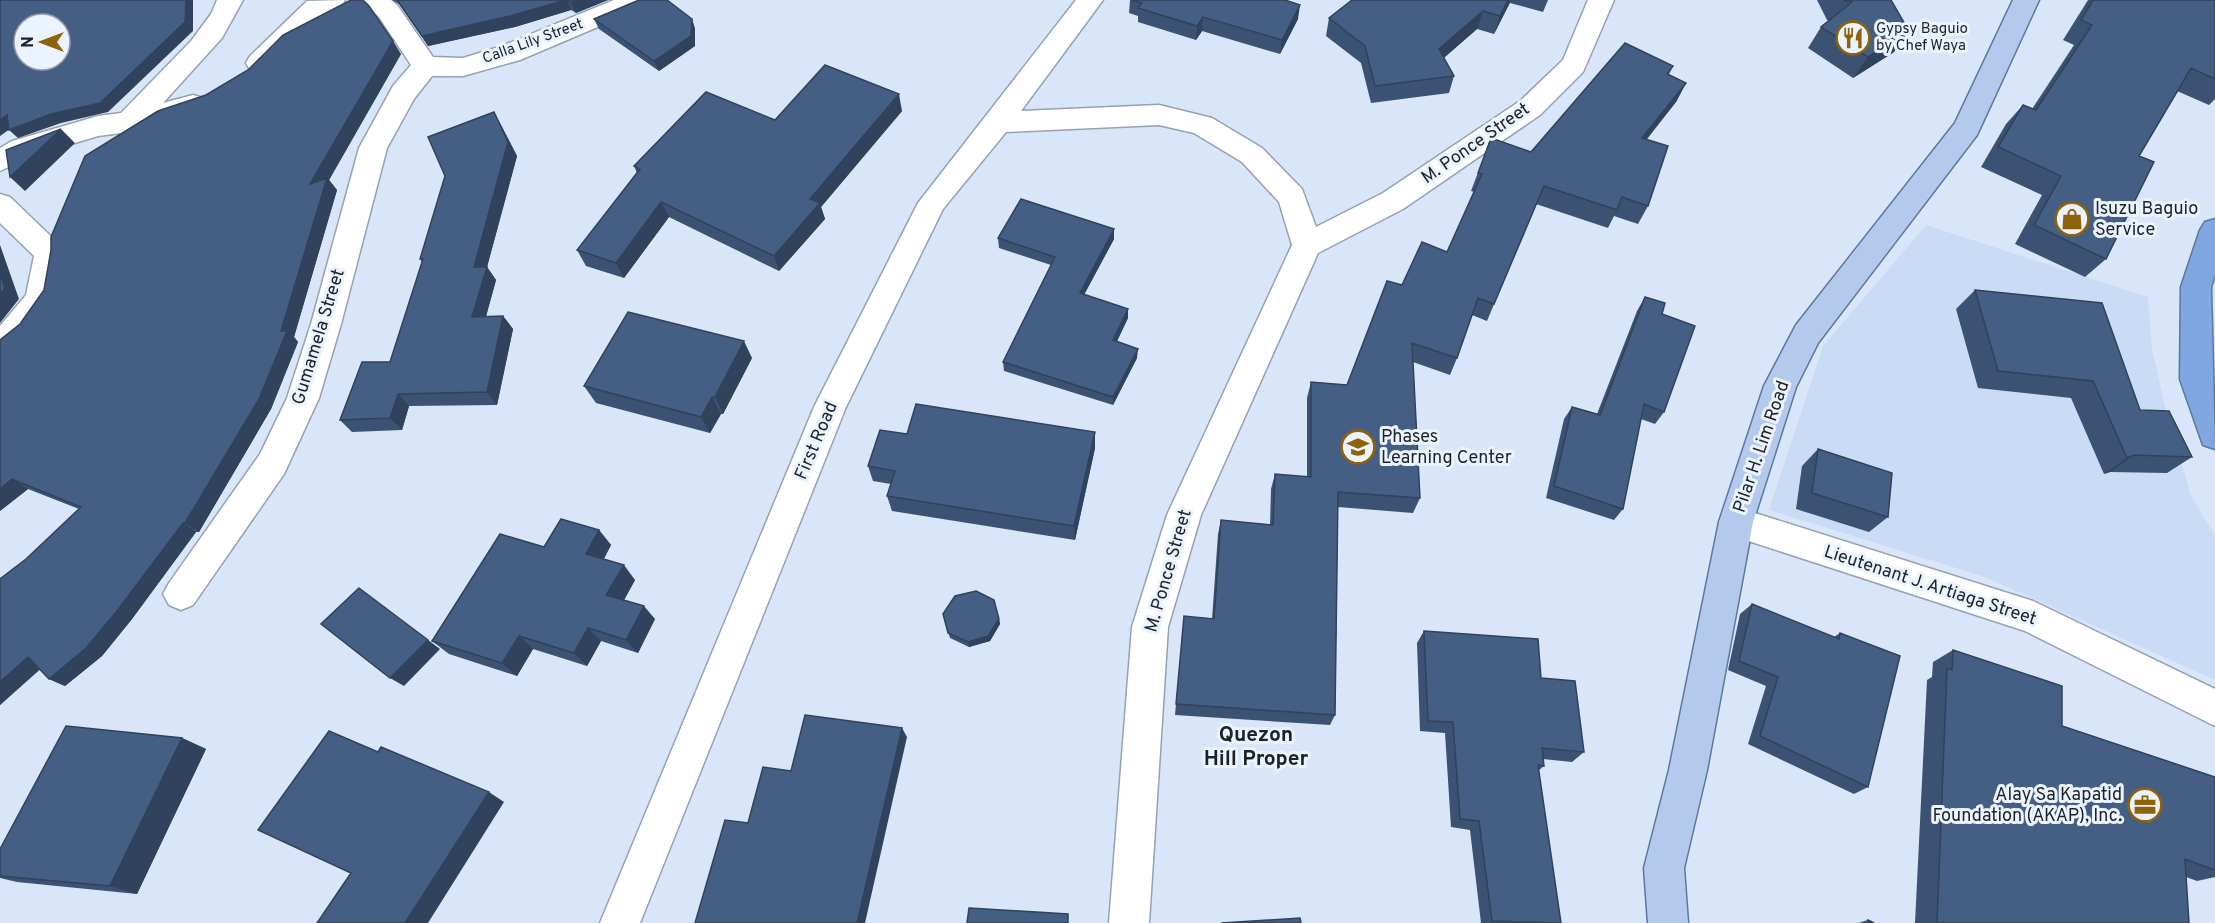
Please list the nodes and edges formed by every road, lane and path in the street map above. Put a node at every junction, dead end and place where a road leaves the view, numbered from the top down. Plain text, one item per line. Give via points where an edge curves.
1 (230, 0) edge
2 (332, 0) edge
3 (375, 0) edge
4 (638, 0) edge
5 (1090, 0) edge
6 (1601, 0) edge
7 (2026, 0) edge
8 (424, 66) junction
9 (129, 122) junction
10 (998, 122) junction
11 (0, 161) edge
12 (0, 205) edge
13 (2215, 230) edge
14 (1307, 245) junction
15 (0, 344) edge
16 (2215, 435) edge
17 (1736, 522) junction
18 (182, 594) dead end
19 (2215, 708) edge
20 (620, 923) edge
21 (1129, 923) edge
22 (1668, 923) edge

1 - 9 street via 203,45
2 - 9 street via 316,7 252,70 228,87 195,104
3 - 8 street via 388,11
4 - 8 street, Calla Lily Street via 512,53 463,67
5 - 10 street, First Road
6 - 14 street, M. Ponce Street via 1574,65 1530,108 1393,201
7 - 17 main road, Pilar H. Lim Road via 1967,128 1807,334 1780,386
8 - 18 street, Gumamela Street via 403,93 373,148 303,398 272,464
9 - 11 street via 98,126 22,148
10 - 14 street via 1159,116 1202,125 1252,155 1292,197
10 - 20 street, First Road via 932,203 830,407
12 - 15 street via 49,253 41,299 18,329
13 - 16 highway via 2196,287 2196,379
14 - 21 street, M. Ponce Street via 1184,515 1150,627
17 - 19 street, Lieutenant J. Artiaga Street via 2032,617
17 - 22 main road, Pilar H. Lim Road via 1688,770 1664,868

